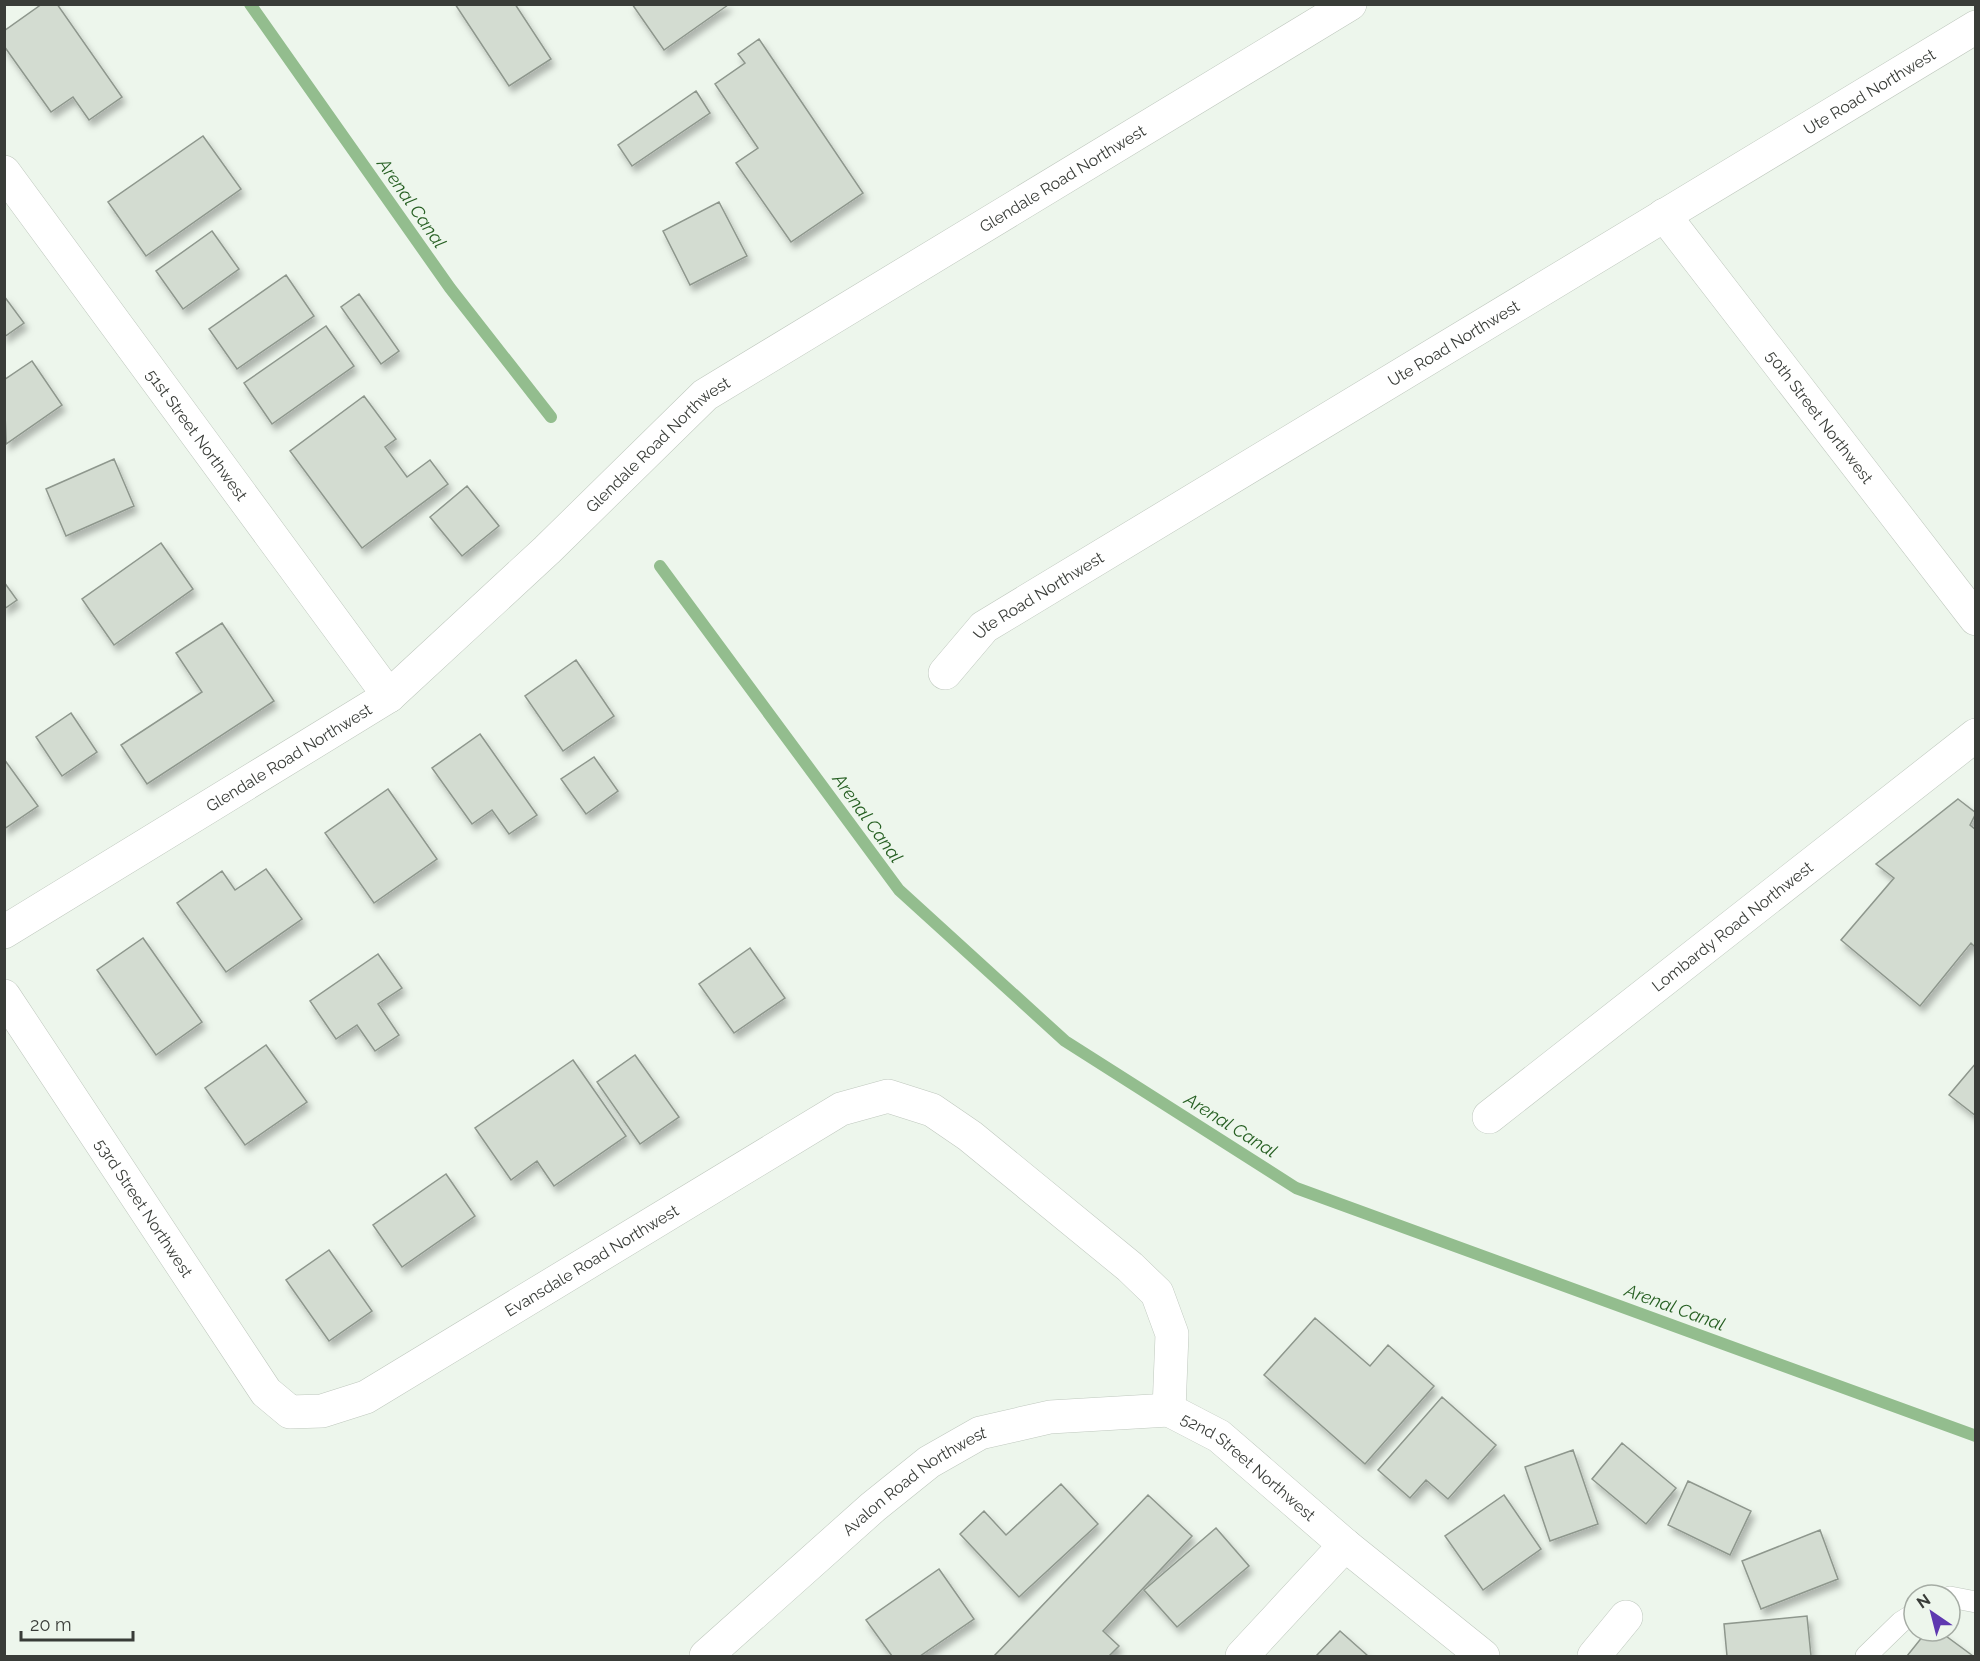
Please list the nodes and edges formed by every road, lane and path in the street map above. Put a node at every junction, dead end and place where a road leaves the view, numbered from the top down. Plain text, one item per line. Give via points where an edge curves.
1 (1350, 4) edge
2 (1976, 27) edge
3 (4, 172) edge
4 (1664, 215) junction
5 (1976, 619) edge
6 (945, 673) dead end
7 (389, 696) junction
8 (1976, 735) edge
9 (4, 932) edge
10 (4, 996) edge
11 (888, 1096) joint
12 (1489, 1117) dead end
13 (1169, 1410) junction
14 (290, 1412) joint
15 (1345, 1545) junction
16 (1626, 1617) dead end
17 (1902, 1621) edge
18 (706, 1656) edge
19 (1242, 1656) edge
20 (1483, 1656) edge
21 (1594, 1656) edge
22 (1866, 1656) edge

1 - 7 street, Glendale Road Northwest via 705,395 547,550
2 - 4 street, Ute Road Northwest
3 - 7 street, 51st Street Northwest
4 - 5 street, 50th Street Northwest
4 - 6 street, Ute Road Northwest via 984,627
7 - 9 street, Glendale Road Northwest
8 - 12 street, Lombardy Road Northwest
10 - 14 street, 53rd Street Northwest via 266,1392
11 - 13 street, 52nd Street Northwest via 932,1110 970,1136 1157,1293 1172,1334
11 - 14 street, Evansdale Road Northwest via 841,1109 366,1397 322,1411
13 - 15 street, 52nd Street Northwest via 1219,1436
13 - 18 street, Avalon Road Northwest via 1050,1417 981,1433 929,1462 873,1507
15 - 19 street
15 - 20 street, 52nd Street Northwest
16 - 21 street
17 - 22 lane

